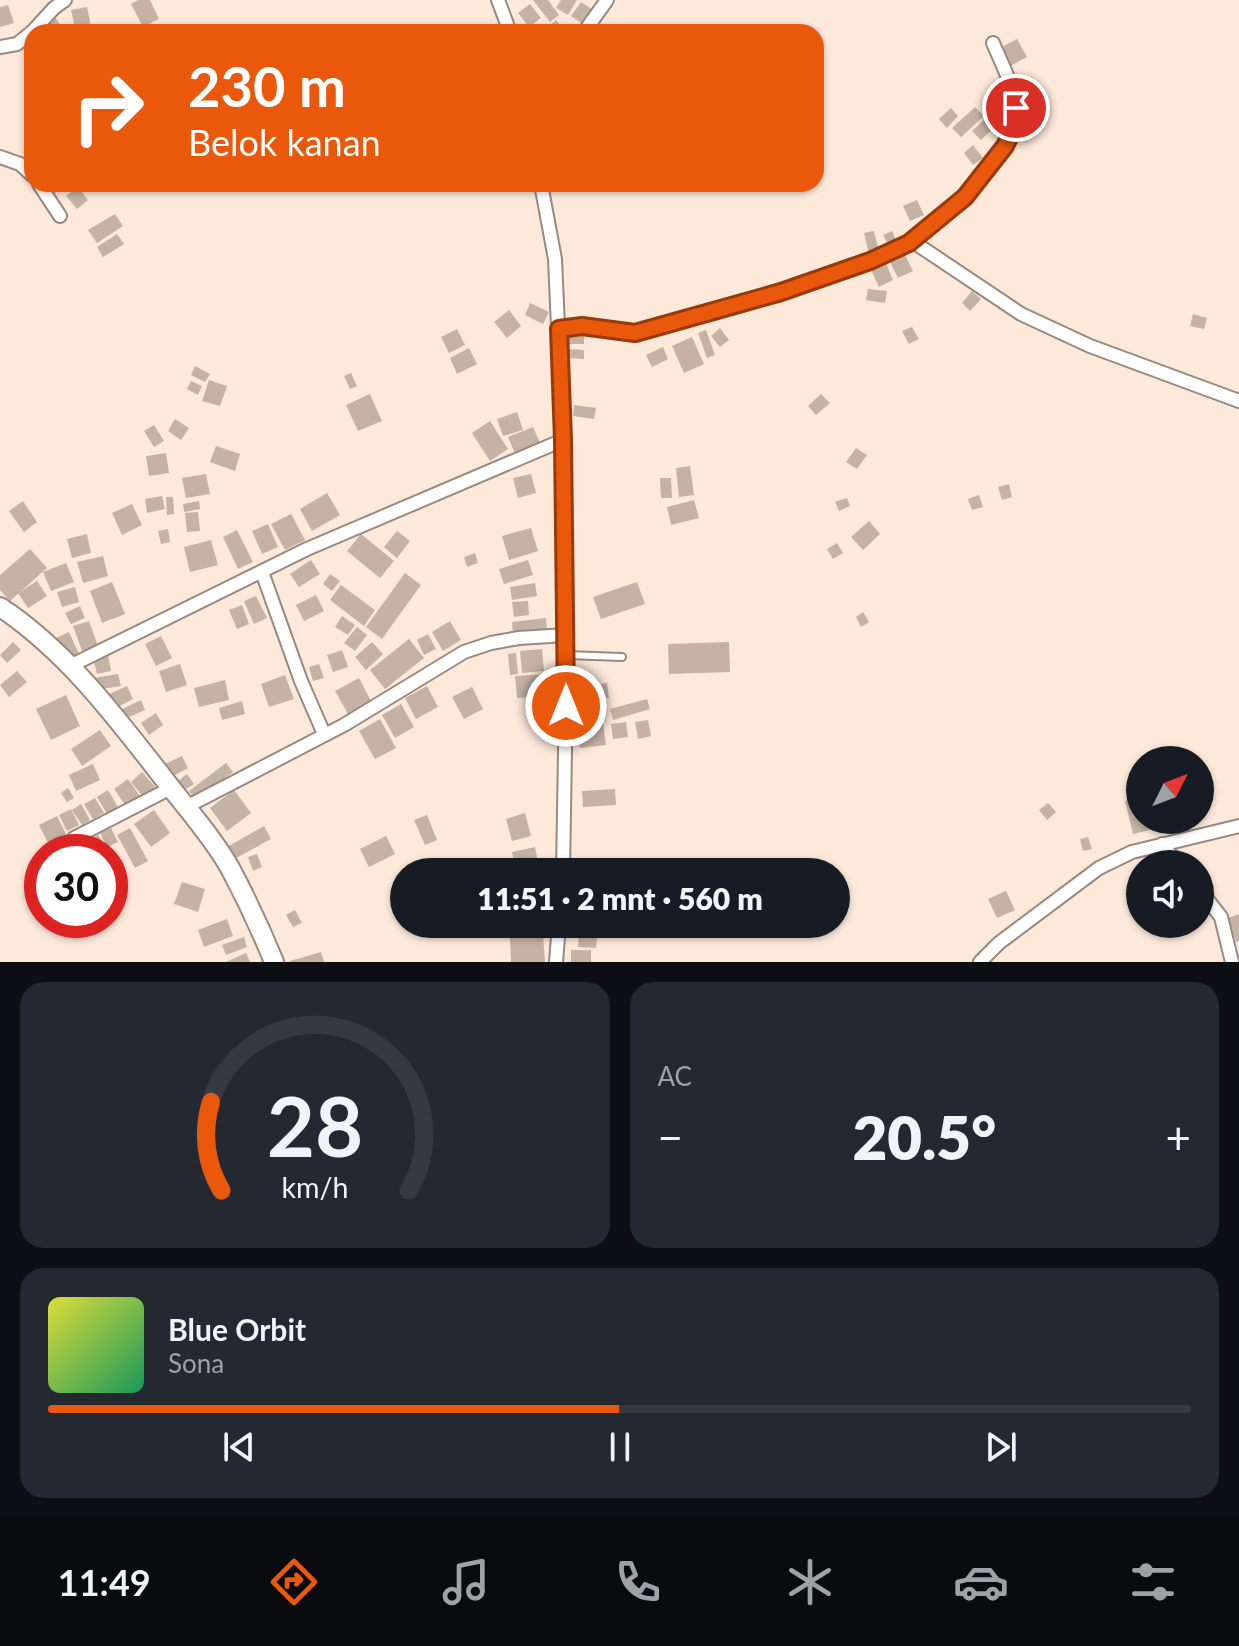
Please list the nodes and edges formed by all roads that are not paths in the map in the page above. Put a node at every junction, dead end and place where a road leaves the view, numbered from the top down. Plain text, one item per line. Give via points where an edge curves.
1 (65, 0) edge
2 (498, 0) edge
3 (607, 0) edge
4 (39, 24) edge
5 (507, 24) edge
6 (590, 24) edge
7 (24, 38) edge
8 (993, 43) dead end
9 (0, 47) edge
10 (0, 157) edge
11 (24, 168) edge
12 (44, 192) edge
13 (542, 192) edge
14 (60, 216) dead end
15 (909, 243) junction
16 (559, 329) junction
17 (1239, 401) edge
18 (563, 440) junction
19 (262, 572) junction
20 (0, 607) edge
21 (566, 635) junction
22 (566, 655) junction
23 (622, 657) dead end
24 (70, 666) junction
25 (324, 734) junction
26 (171, 788) junction
27 (186, 807) junction
28 (1239, 826) edge
29 (82, 834) edge
30 (1162, 844) junction
31 (1167, 850) edge
32 (563, 858) edge
33 (1214, 908) edge
34 (558, 938) edge
35 (274, 962) edge
36 (556, 962) edge
37 (980, 962) edge
38 (1232, 962) edge

1 - 4 street
2 - 5 street
3 - 6 street
7 - 9 street
8 - 15 street via 1016,108 1016,123 965,197
10 - 11 street
12 - 14 street
13 - 16 street via 555,259
15 - 16 street via 781,292 635,333 582,326
15 - 17 street via 921,245 1021,314 1090,346
16 - 18 street
18 - 19 street
18 - 21 street
19 - 24 street
19 - 25 street
20 - 24 street
21 - 22 street
21 - 25 street via 519,638 464,652
22 - 23 lane
22 - 32 street
24 - 26 street
25 - 27 street
26 - 27 street
26 - 29 street
27 - 35 street via 229,866
28 - 30 street
30 - 31 street
30 - 37 street via 1099,868
33 - 38 street
34 - 36 street

